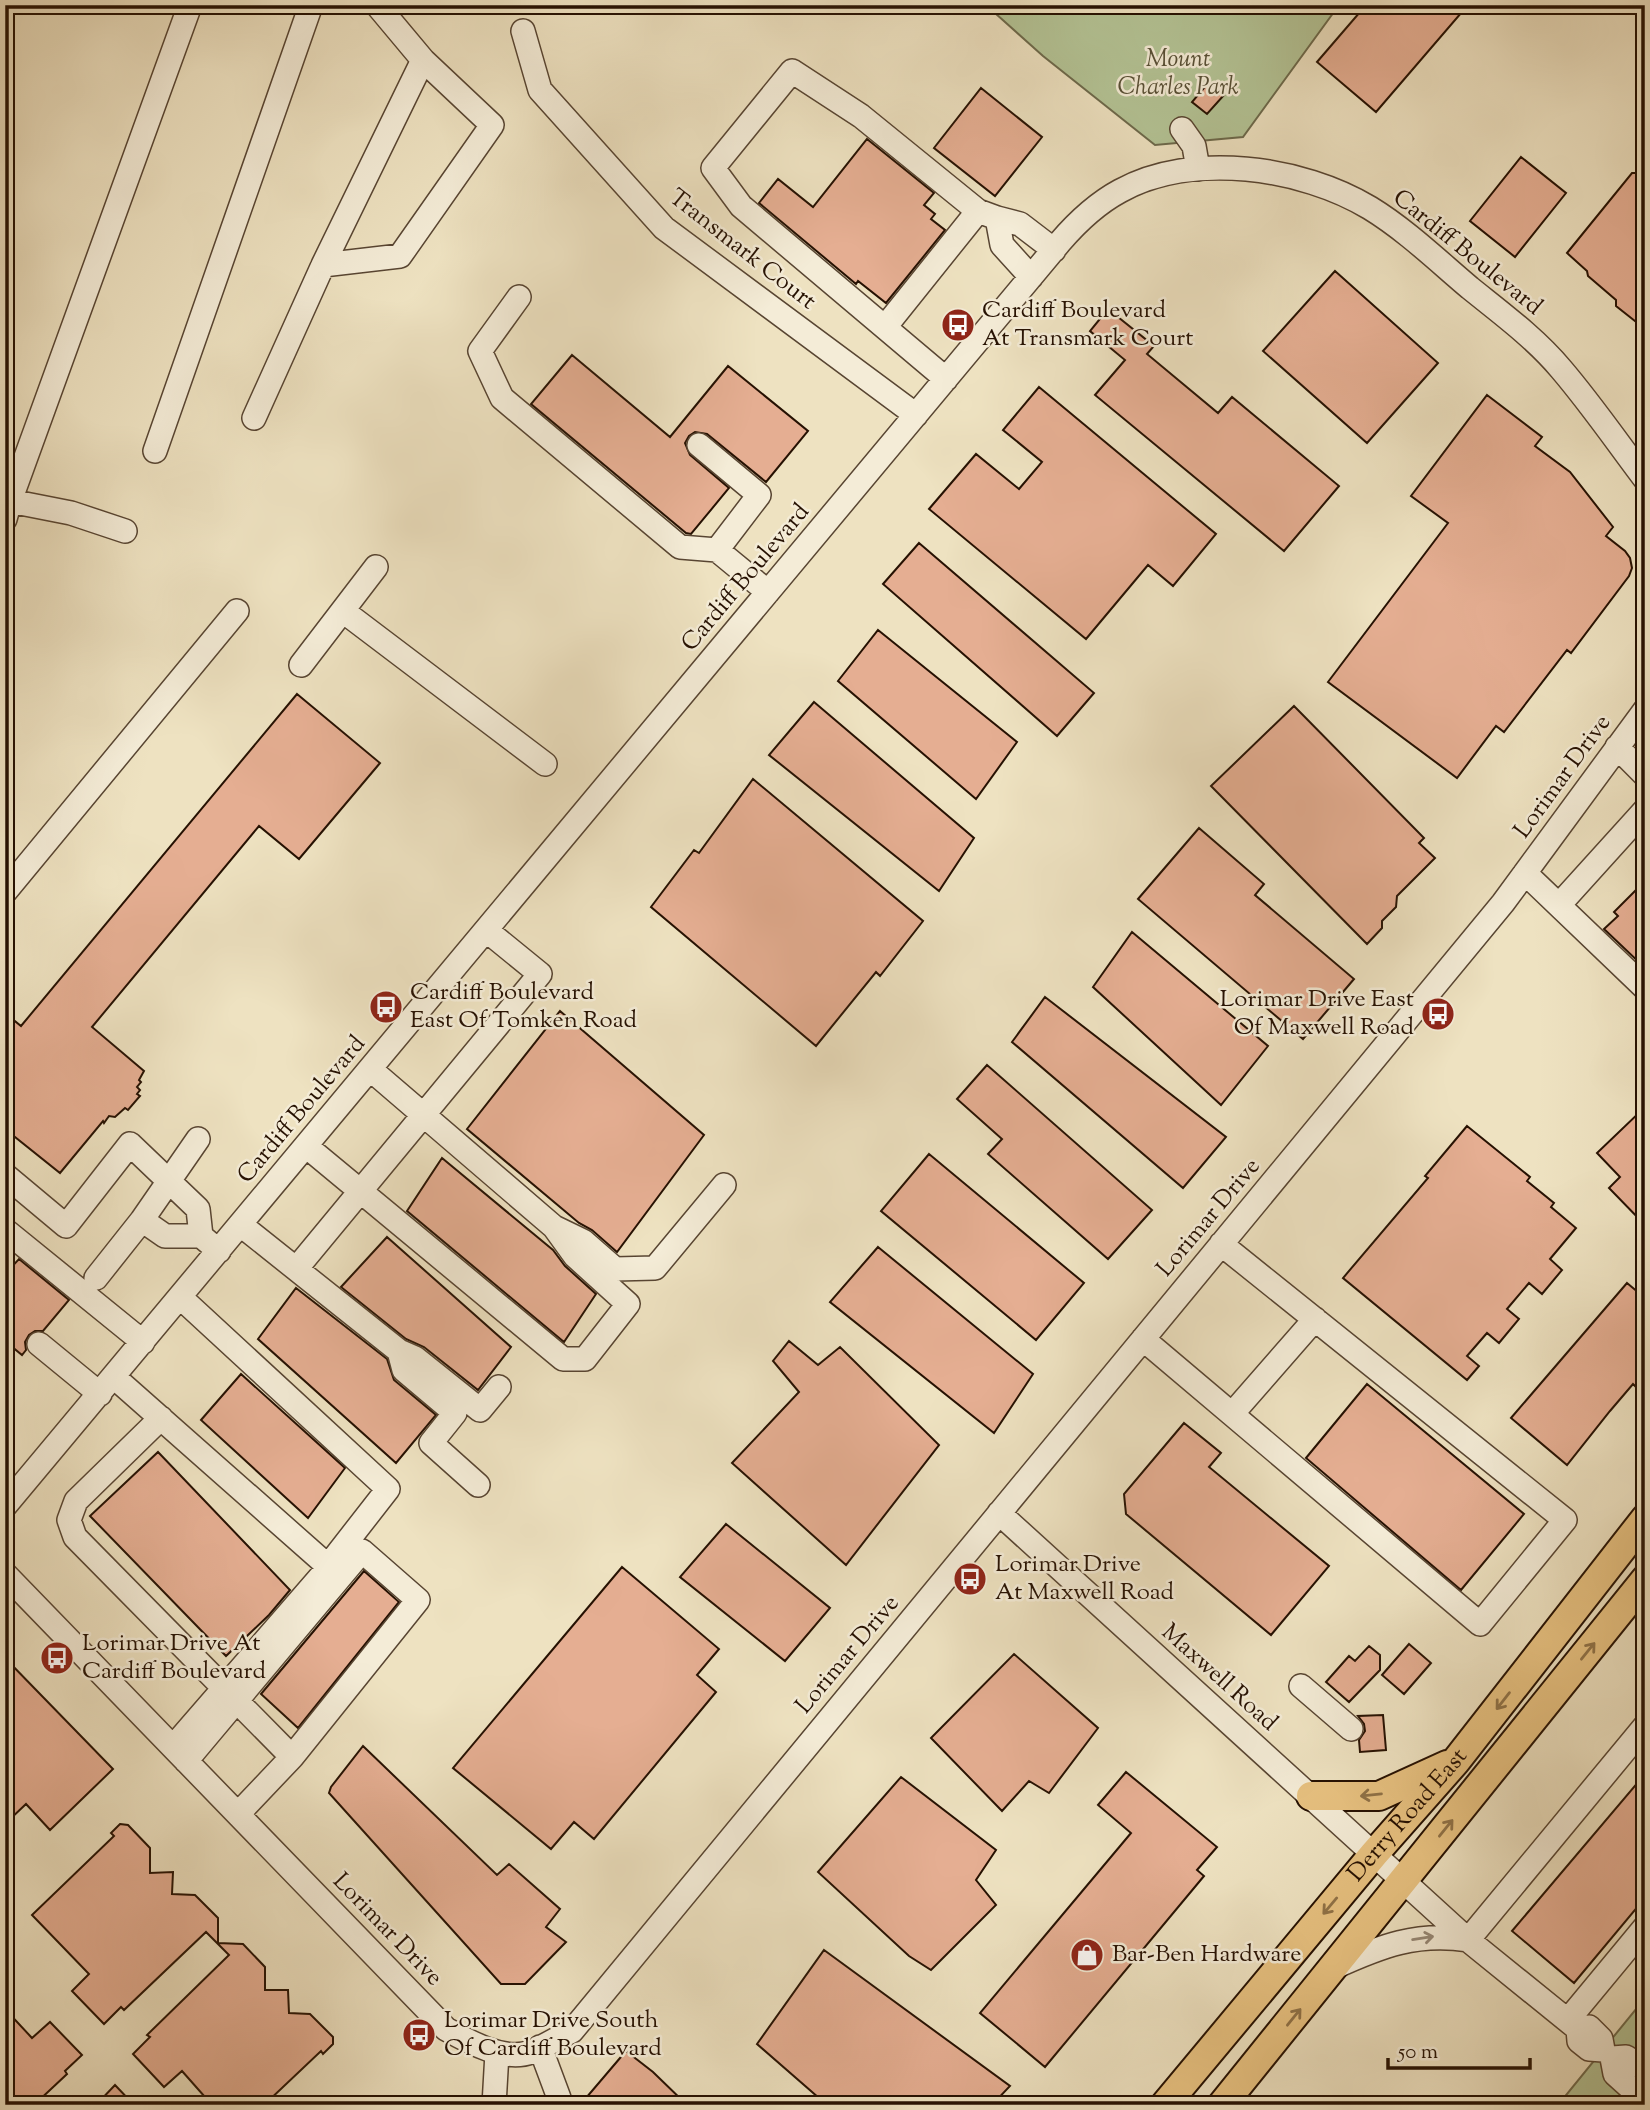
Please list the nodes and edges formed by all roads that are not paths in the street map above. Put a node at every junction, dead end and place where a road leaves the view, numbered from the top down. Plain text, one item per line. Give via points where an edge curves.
1 (190, 5) edge
2 (311, 5) edge
3 (376, 5) edge
4 (523, 30) dead end
5 (423, 60) junction
6 (1182, 129) dead end
7 (1198, 169) junction
8 (987, 214) junction
9 (1054, 250) junction
10 (323, 265) junction
11 (1031, 277) junction
12 (519, 297) dead end
13 (885, 327) junction
14 (946, 379) junction
15 (916, 415) junction
16 (254, 418) dead end
17 (699, 445) dead end
18 (155, 452) dead end
19 (1645, 479) edge
20 (7, 506) edge
21 (125, 531) dead end
22 (717, 550) junction
23 (376, 567) dead end
24 (768, 592) junction
25 (237, 611) dead end
26 (343, 611) junction
27 (301, 665) dead end
28 (1645, 710) edge
29 (1618, 747) junction
30 (545, 764) dead end
31 (1645, 775) edge
32 (1645, 810) edge
33 (1525, 873) junction
34 (5, 892) edge
35 (1559, 905) junction
36 (486, 930) junction
37 (1645, 988) edge
38 (370, 1069) junction
39 (423, 1114) junction
40 (198, 1139) dead end
41 (306, 1146) junction
42 (5, 1175) edge
43 (169, 1182) junction
44 (724, 1185) dead end
45 (360, 1191) junction
46 (142, 1220) junction
47 (241, 1225) junction
48 (554, 1227) junction
49 (5, 1230) edge
50 (210, 1243) junction
51 (1221, 1244) junction
52 (296, 1269) junction
53 (96, 1279) dead end
54 (180, 1297) junction
55 (1315, 1319) junction
56 (1143, 1339) junction
57 (143, 1342) junction
58 (39, 1344) dead end
59 (398, 1351) junction
60 (107, 1385) junction
61 (499, 1387) dead end
62 (1232, 1414) junction
63 (160, 1418) junction
64 (478, 1485) dead end
65 (5, 1506) edge
66 (999, 1513) junction
67 (1645, 1519) edge
68 (328, 1566) junction
69 (5, 1574) edge
70 (1645, 1580) edge
71 (1301, 1686) dead end
72 (230, 1696) junction
73 (1645, 1726) edge
74 (1350, 1729) dead end
75 (180, 1754) junction
76 (292, 1757) junction
77 (1456, 1760) junction
78 (1311, 1796) junction
79 (238, 1814) junction
80 (1374, 1854) junction
81 (1403, 1881) junction
82 (1645, 1927) edge
83 (1468, 1940) junction
84 (1335, 1967) junction
85 (1573, 2025) junction
86 (540, 2047) junction
87 (497, 2053) junction
88 (1608, 2054) junction
89 (1645, 2069) edge
90 (1645, 2101) edge
91 (494, 2105) edge
92 (559, 2105) edge
93 (1165, 2105) edge
94 (1222, 2105) edge

1 - 20 street
2 - 18 street
3 - 5 street
4 - 15 street, Transmark Court via 540,90 664,228
5 - 10 street
5 - 10 street via 492,125 400,256
6 - 7 street via 1194,146
7 - 9 street, Cardiff Boulevard via 1123,189 1078,221
7 - 19 street, Cardiff Boulevard via 1259,171 1313,182 1384,217 1535,342
8 - 9 street via 1020,224
8 - 11 street via 1002,245
8 - 13 street
8 - 13 street via 861,116 792,71 713,168 741,206
9 - 11 street, Cardiff Boulevard
10 - 16 street
11 - 14 street, Cardiff Boulevard
12 - 22 street via 480,351 502,398 680,547
13 - 14 street
14 - 15 street, Cardiff Boulevard
15 - 24 street, Cardiff Boulevard
17 - 22 street via 759,495
20 - 21 street via 71,513
22 - 24 street
23 - 26 street
24 - 36 street, Cardiff Boulevard
25 - 34 street
26 - 27 street
26 - 30 street
28 - 29 street, Lorimar Drive
29 - 31 street
29 - 33 street, Lorimar Drive
32 - 35 street
33 - 35 street
33 - 51 street, Lorimar Drive
35 - 37 street
36 - 38 street, Cardiff Boulevard
36 - 39 street via 540,974
38 - 39 street
38 - 41 street, Cardiff Boulevard
39 - 45 street
39 - 48 street
40 - 43 street
41 - 45 street
41 - 47 street, Cardiff Boulevard
42 - 43 street via 66,1226 130,1144
43 - 46 street
43 - 50 street via 198,1209
44 - 48 street via 655,1268 615,1269 583,1241
45 - 48 street via 563,1359 585,1359 628,1304 575,1256
45 - 52 street
46 - 50 street via 165,1236
46 - 53 street
47 - 50 street, Cardiff Boulevard
47 - 52 street
49 - 57 street
50 - 54 street, Cardiff Boulevard
51 - 55 street
51 - 56 street, Lorimar Drive
52 - 59 street
54 - 57 street, Cardiff Boulevard
54 - 68 street via 388,1489
55 - 62 street
55 - 62 street via 1565,1520 1480,1624
56 - 62 street
56 - 66 street, Lorimar Drive
57 - 60 street, Cardiff Boulevard
58 - 60 street
59 - 61 street via 415,1358 480,1410
59 - 64 street via 404,1370 455,1413 431,1443
60 - 63 street
60 - 65 street, Cardiff Boulevard
63 - 68 street
63 - 72 street via 76,1501 69,1520 75,1537
66 - 78 street, Maxwell Road
66 - 86 street, Lorimar Drive via 572,2031
67 -> 77 main road, Derry Road East
68 - 72 street
69 - 75 street, Lorimar Drive
81 -> 70 main road, Derry Road East
71 - 74 street
72 - 75 street
72 - 76 street
72 - 76 street via 362,1551 418,1600
73 - 83 street
75 - 79 street, Lorimar Drive
76 - 79 street
77 -> 78 main road via 1380,1796
77 - 80 main road, Derry Road East
78 - 80 street, Maxwell Road
79 - 87 street, Lorimar Drive via 446,2029
80 - 81 street, Maxwell Road
80 -> 93 main road, Derry Road East
81 - 83 street, Maxwell Road
81 - 84 main road, Derry Road East
82 - 85 street
84 -> 83 street via 1367,1952 1427,1936
83 - 85 street, Maxwell Road
94 -> 84 main road, Derry Road East
85 - 88 street, Maxwell Road via 1579,2041
86 - 87 street, Lorimar Drive via 528,2053
86 - 92 street
87 - 91 street
88 - 89 street via 1626,2057
88 - 90 street via 1615,2074

